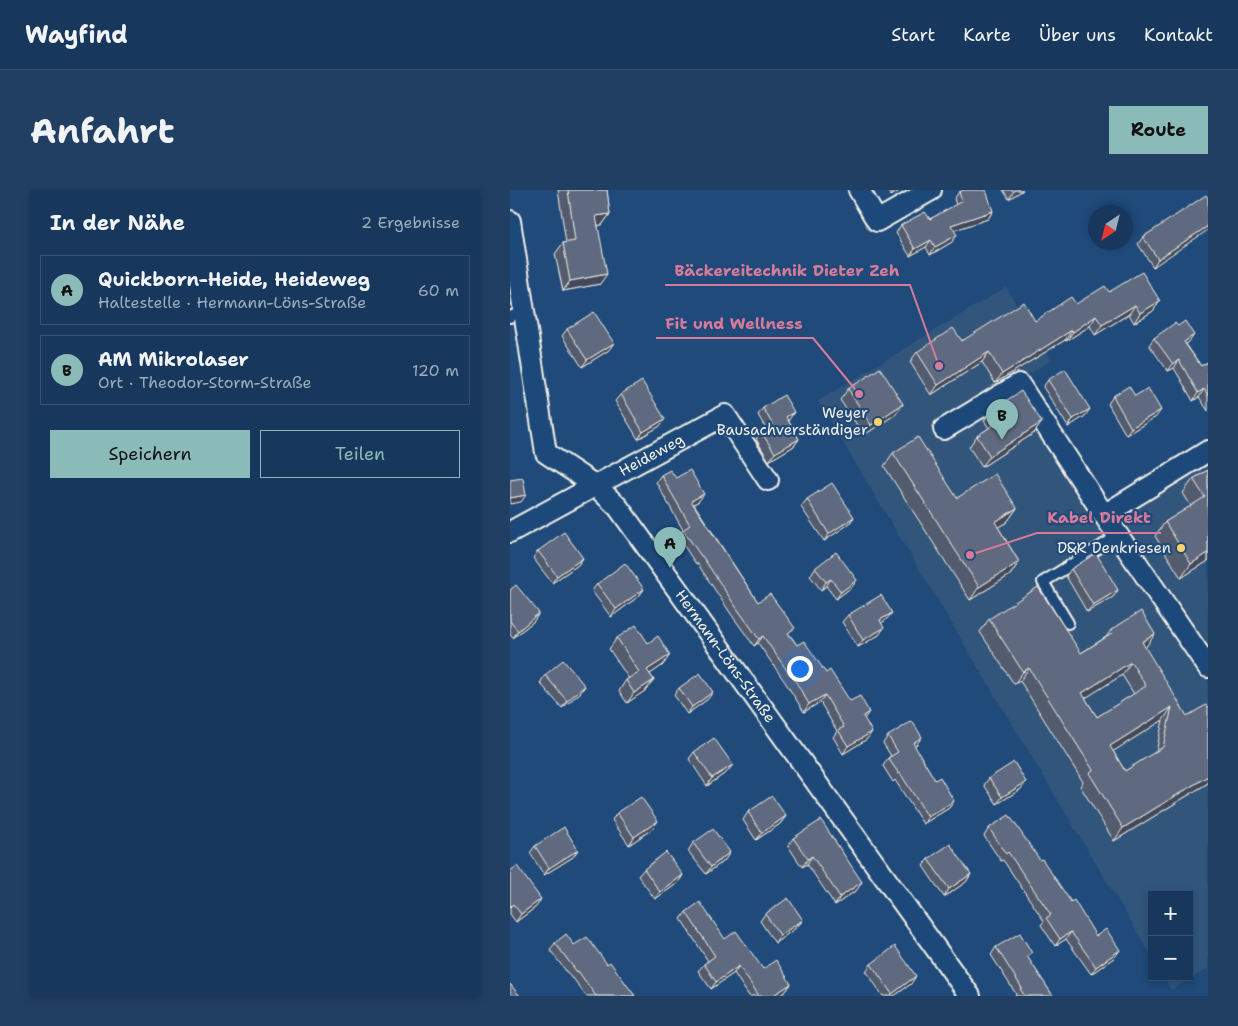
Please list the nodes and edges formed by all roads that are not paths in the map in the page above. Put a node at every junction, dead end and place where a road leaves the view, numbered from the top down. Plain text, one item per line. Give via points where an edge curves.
1 (859, 190) edge
2 (931, 190) edge
3 (510, 221) edge
4 (517, 314) edge
5 (944, 429) dead end
6 (1208, 451) edge
7 (768, 480) dead end
8 (596, 486) junction
9 (1104, 515) junction
10 (510, 532) edge
11 (1118, 536) junction
12 (1068, 623) dead end
13 (1208, 667) edge
14 (970, 996) edge

1 - 2 street via 877,221
3 - 4 street, Hermann-Löns-Straße
4 - 8 street, Hermann-Löns-Straße via 546,453
5 - 9 street via 1019,384
6 - 9 street
7 - 8 street, Heideweg via 725,415
8 - 10 street, Heideweg
8 - 14 street, Hermann-Löns-Straße via 618,507
9 - 11 street
11 - 12 lane via 1043,582
11 - 13 street

